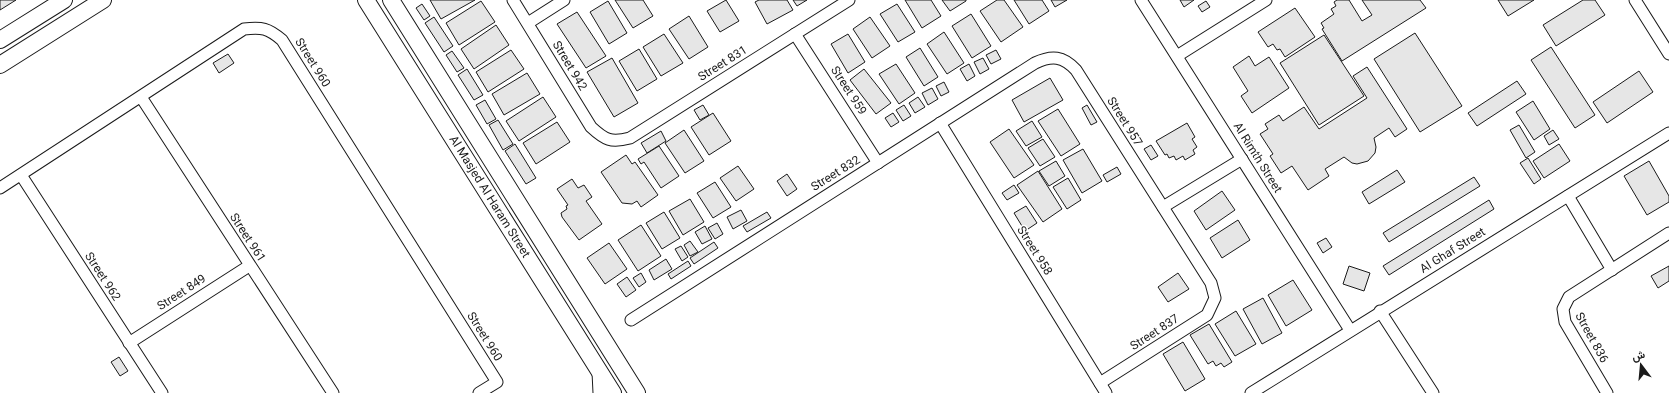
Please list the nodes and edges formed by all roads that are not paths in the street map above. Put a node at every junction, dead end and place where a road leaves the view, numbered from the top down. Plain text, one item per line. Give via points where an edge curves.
1 (64, 0) edge
2 (103, 0) edge
3 (366, 0) edge
4 (391, 0) edge
5 (514, 0) edge
6 (564, 0) edge
7 (849, 0) edge
8 (1141, 0) edge
9 (1266, 0) edge
10 (1635, 0) edge
11 (528, 23) junction
12 (795, 34) junction
13 (0, 40) edge
14 (1669, 54) edge
15 (1177, 56) junction
16 (1058, 58) joint
17 (0, 65) edge
18 (140, 97) junction
19 (940, 123) junction
20 (1669, 133) edge
21 (608, 140) joint
22 (1242, 159) junction
23 (878, 163) junction
24 (21, 175) junction
25 (0, 188) edge
26 (1568, 196) junction
27 (1163, 207) junction
28 (1669, 233) edge
29 (249, 266) junction
30 (1612, 270) junction
31 (1215, 298) joint
32 (1380, 311) junction
33 (631, 320) dead end
34 (1350, 330) junction
35 (129, 343) junction
36 (597, 368) junction
37 (1103, 388) edge
38 (1265, 389) edge
39 (162, 393) edge
40 (333, 393) edge
41 (479, 393) edge
42 (599, 393) edge
43 (613, 393) edge
44 (637, 393) edge
45 (1251, 393) edge
46 (1433, 393) edge
47 (1607, 393) edge

1 - 13 street
2 - 17 street
3 - 36 street, Al Masjed Al Haram Street
4 - 44 street, Al Masjed Al Haram Street
5 - 11 street, Street 942
6 - 11 street
7 - 12 street, Street 831
8 - 15 street, Al Rimth Street
9 - 15 street
10 - 14 street
11 - 21 street, Street 942 via 591,127
12 - 21 street, Street 831 via 630,138
12 - 23 street, Street 959
15 - 22 street, Al Rimth Street
16 - 19 street, Street 832 via 1046,58 1035,63
16 - 27 street, Street 957 via 1068,61 1076,70
18 - 24 street, Street 960
18 - 29 street, Street 961
18 - 41 street, Street 960 via 244,29 260,27 272,31 282,40 497,382
19 - 23 street, Street 832
19 - 37 street, Street 958
20 - 26 street, Al Ghaf Street
22 - 27 street
22 - 34 street, Al Rimth Street
23 - 33 street, Street 832
24 - 25 street, Street 960
24 - 35 street, Street 962
26 - 30 street
26 - 32 street, Al Ghaf Street
27 - 31 street, Street 957 via 1211,283
28 - 30 street, Street 836
29 - 35 street, Street 849
29 - 40 street, Street 961
30 - 47 street, Street 836 via 1569,297 1563,309 1564,322
31 - 37 street, Street 837 via 1207,315
32 - 34 street, Al Ghaf Street
32 - 46 street
34 - 38 street, Al Ghaf Street
35 - 39 street, Street 962
36 - 42 street
36 - 43 street, Al Masjed Al Haram Street
38 - 45 street, Al Ghaf Street

